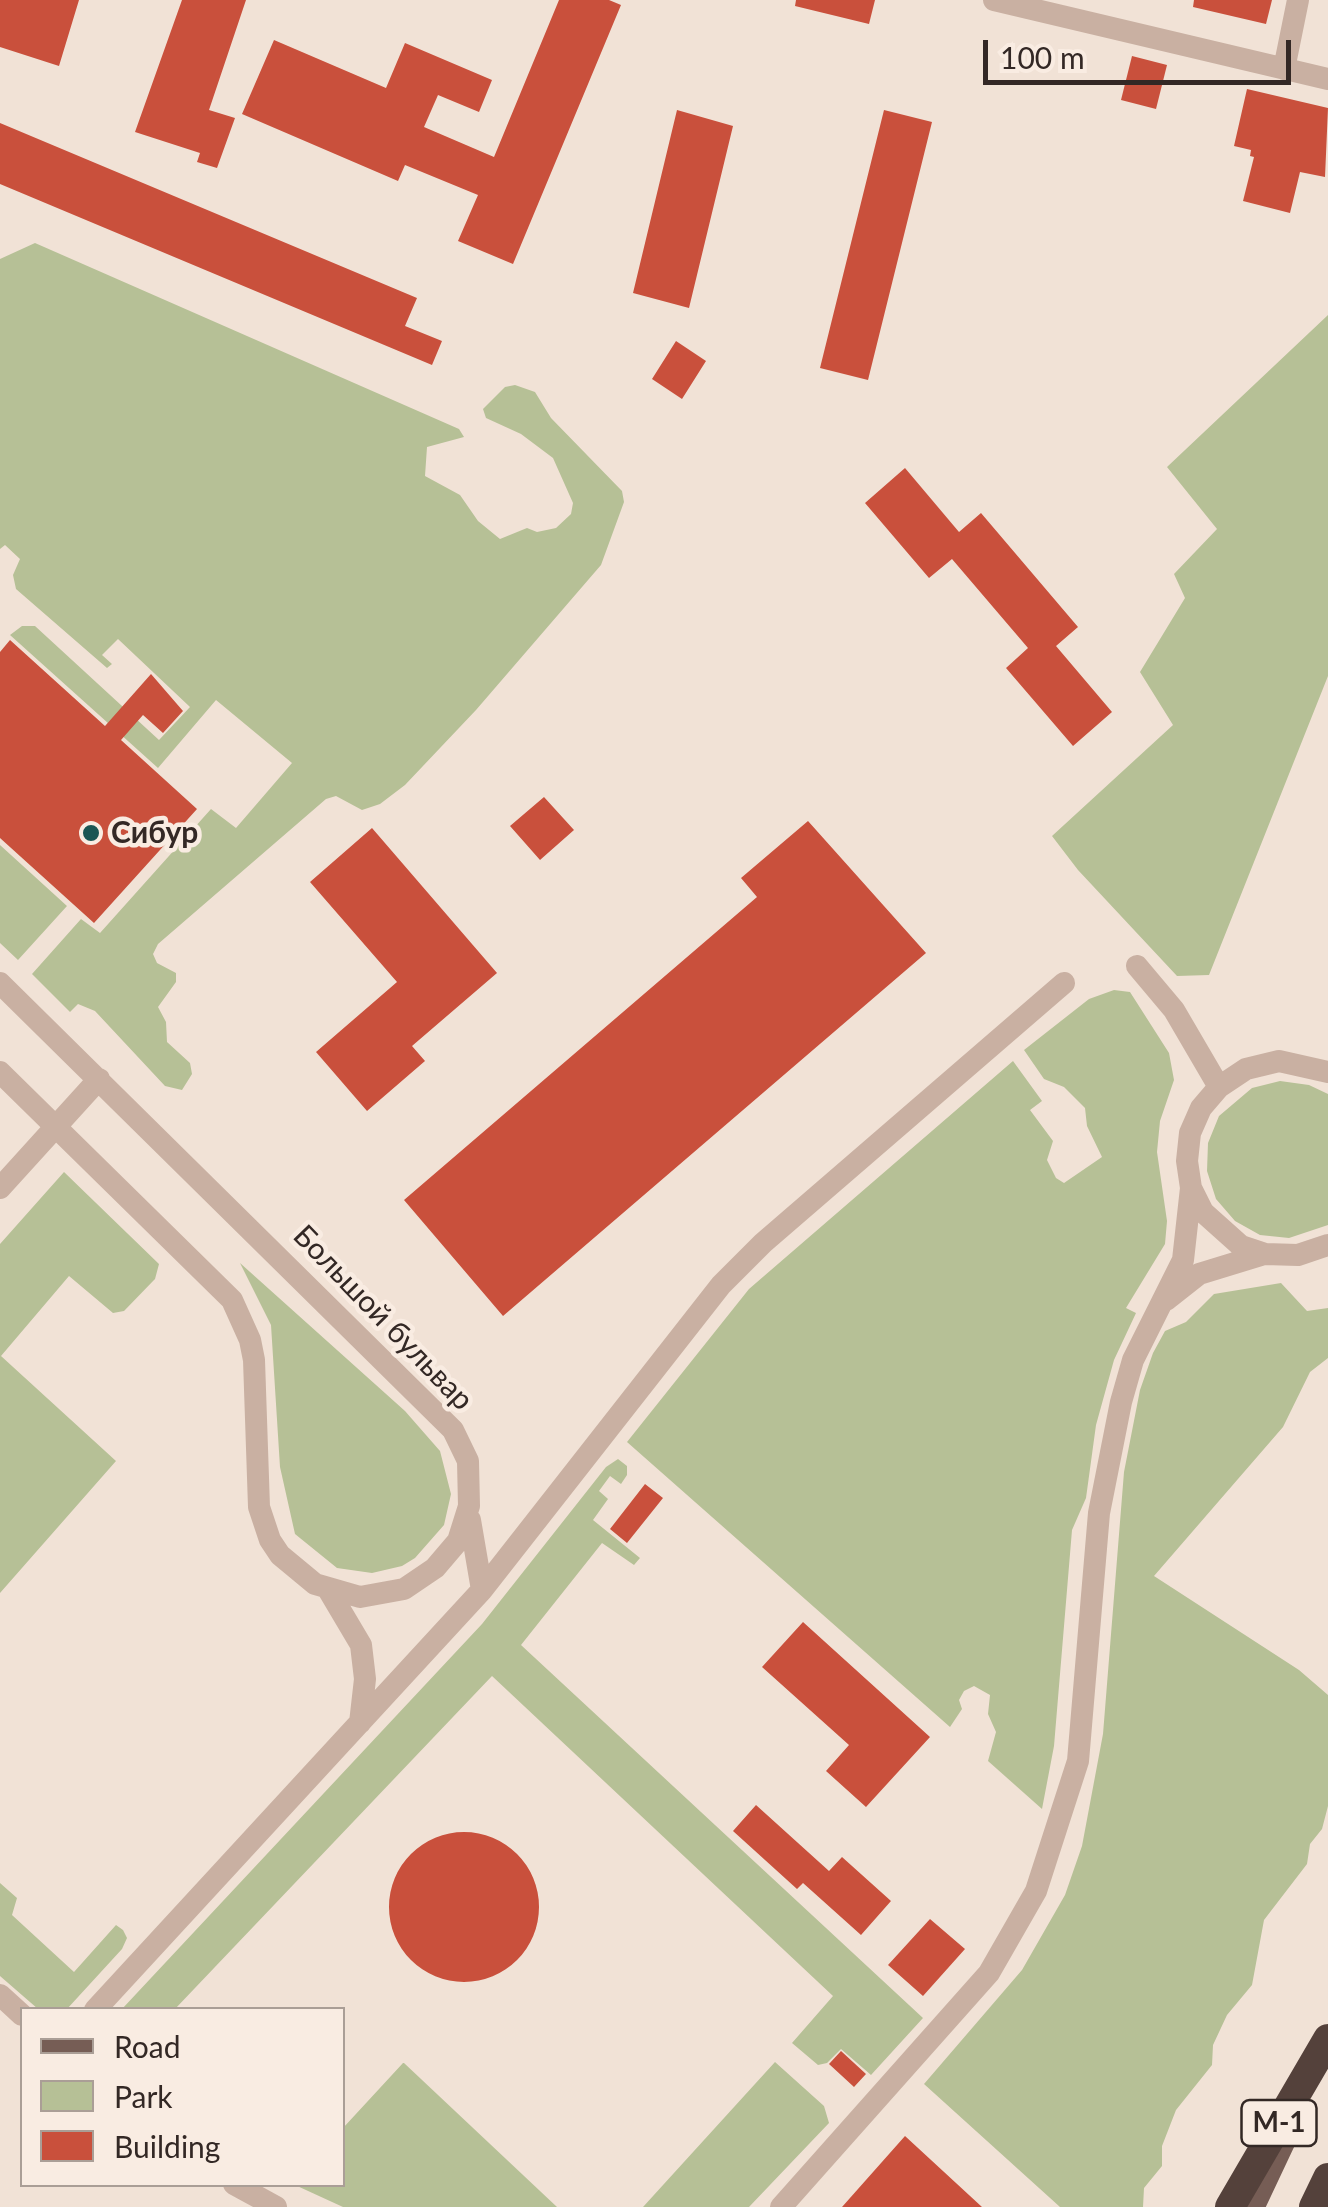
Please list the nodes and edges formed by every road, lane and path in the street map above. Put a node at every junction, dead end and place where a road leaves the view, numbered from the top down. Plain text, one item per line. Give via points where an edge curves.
1 (994, 0) edge
2 (1298, 0) edge
3 (1284, 69) junction
4 (1328, 79) edge
5 (1137, 966) dead end
6 (0, 983) edge
7 (1064, 983) dead end
8 (0, 1072) edge
9 (1328, 1072) edge
10 (99, 1079) junction
11 (1219, 1087) junction
12 (56, 1126) junction
13 (0, 1188) edge
14 (1192, 1188) junction
15 (1328, 1245) edge
16 (1265, 1254) junction
17 (1159, 1306) junction
18 (469, 1506) junction
19 (482, 1590) junction
20 (329, 1591) junction
21 (360, 1724) junction
22 (0, 1995) edge
23 (98, 2007) edge
24 (20, 2013) edge
25 (1328, 2043) edge
26 (1328, 2178) edge
27 (239, 2187) edge
28 (276, 2207) edge
29 (781, 2207) edge
30 (1230, 2207) edge
31 (1252, 2207) edge
32 (1314, 2207) edge

1 - 3 street
2 - 3 street
3 - 4 street
5 - 11 street via 1174,1010
6 - 10 street, Большой бульвар
7 - 19 street via 721,1286
8 - 12 street, Большой бульвар
9 - 11 street via 1279,1062 1246,1069
10 - 12 street
10 - 18 street, Большой бульвар via 446,1422 468,1462
11 - 14 street via 1190,1134
12 - 13 street
12 - 20 street, Большой бульвар via 232,1300 254,1360 262,1522 294,1570
14 - 16 street via 1219,1231
14 - 17 street via 1183,1260
15 - 16 street via 1298,1255
16 - 17 street via 1200,1274
17 - 29 street via 1132,1360 1121,1402 1099,1513 1078,1762 1036,1892 990,1973
18 - 19 street
18 - 20 street, Большой бульвар via 458,1541 417,1582 376,1596
19 - 21 street
20 - 21 street via 361,1645 366,1678
21 - 23 street
22 - 24 street
25 - 30 highway, М-1
25 - 31 main road, М-1
26 - 32 highway, М-1
27 - 28 street

